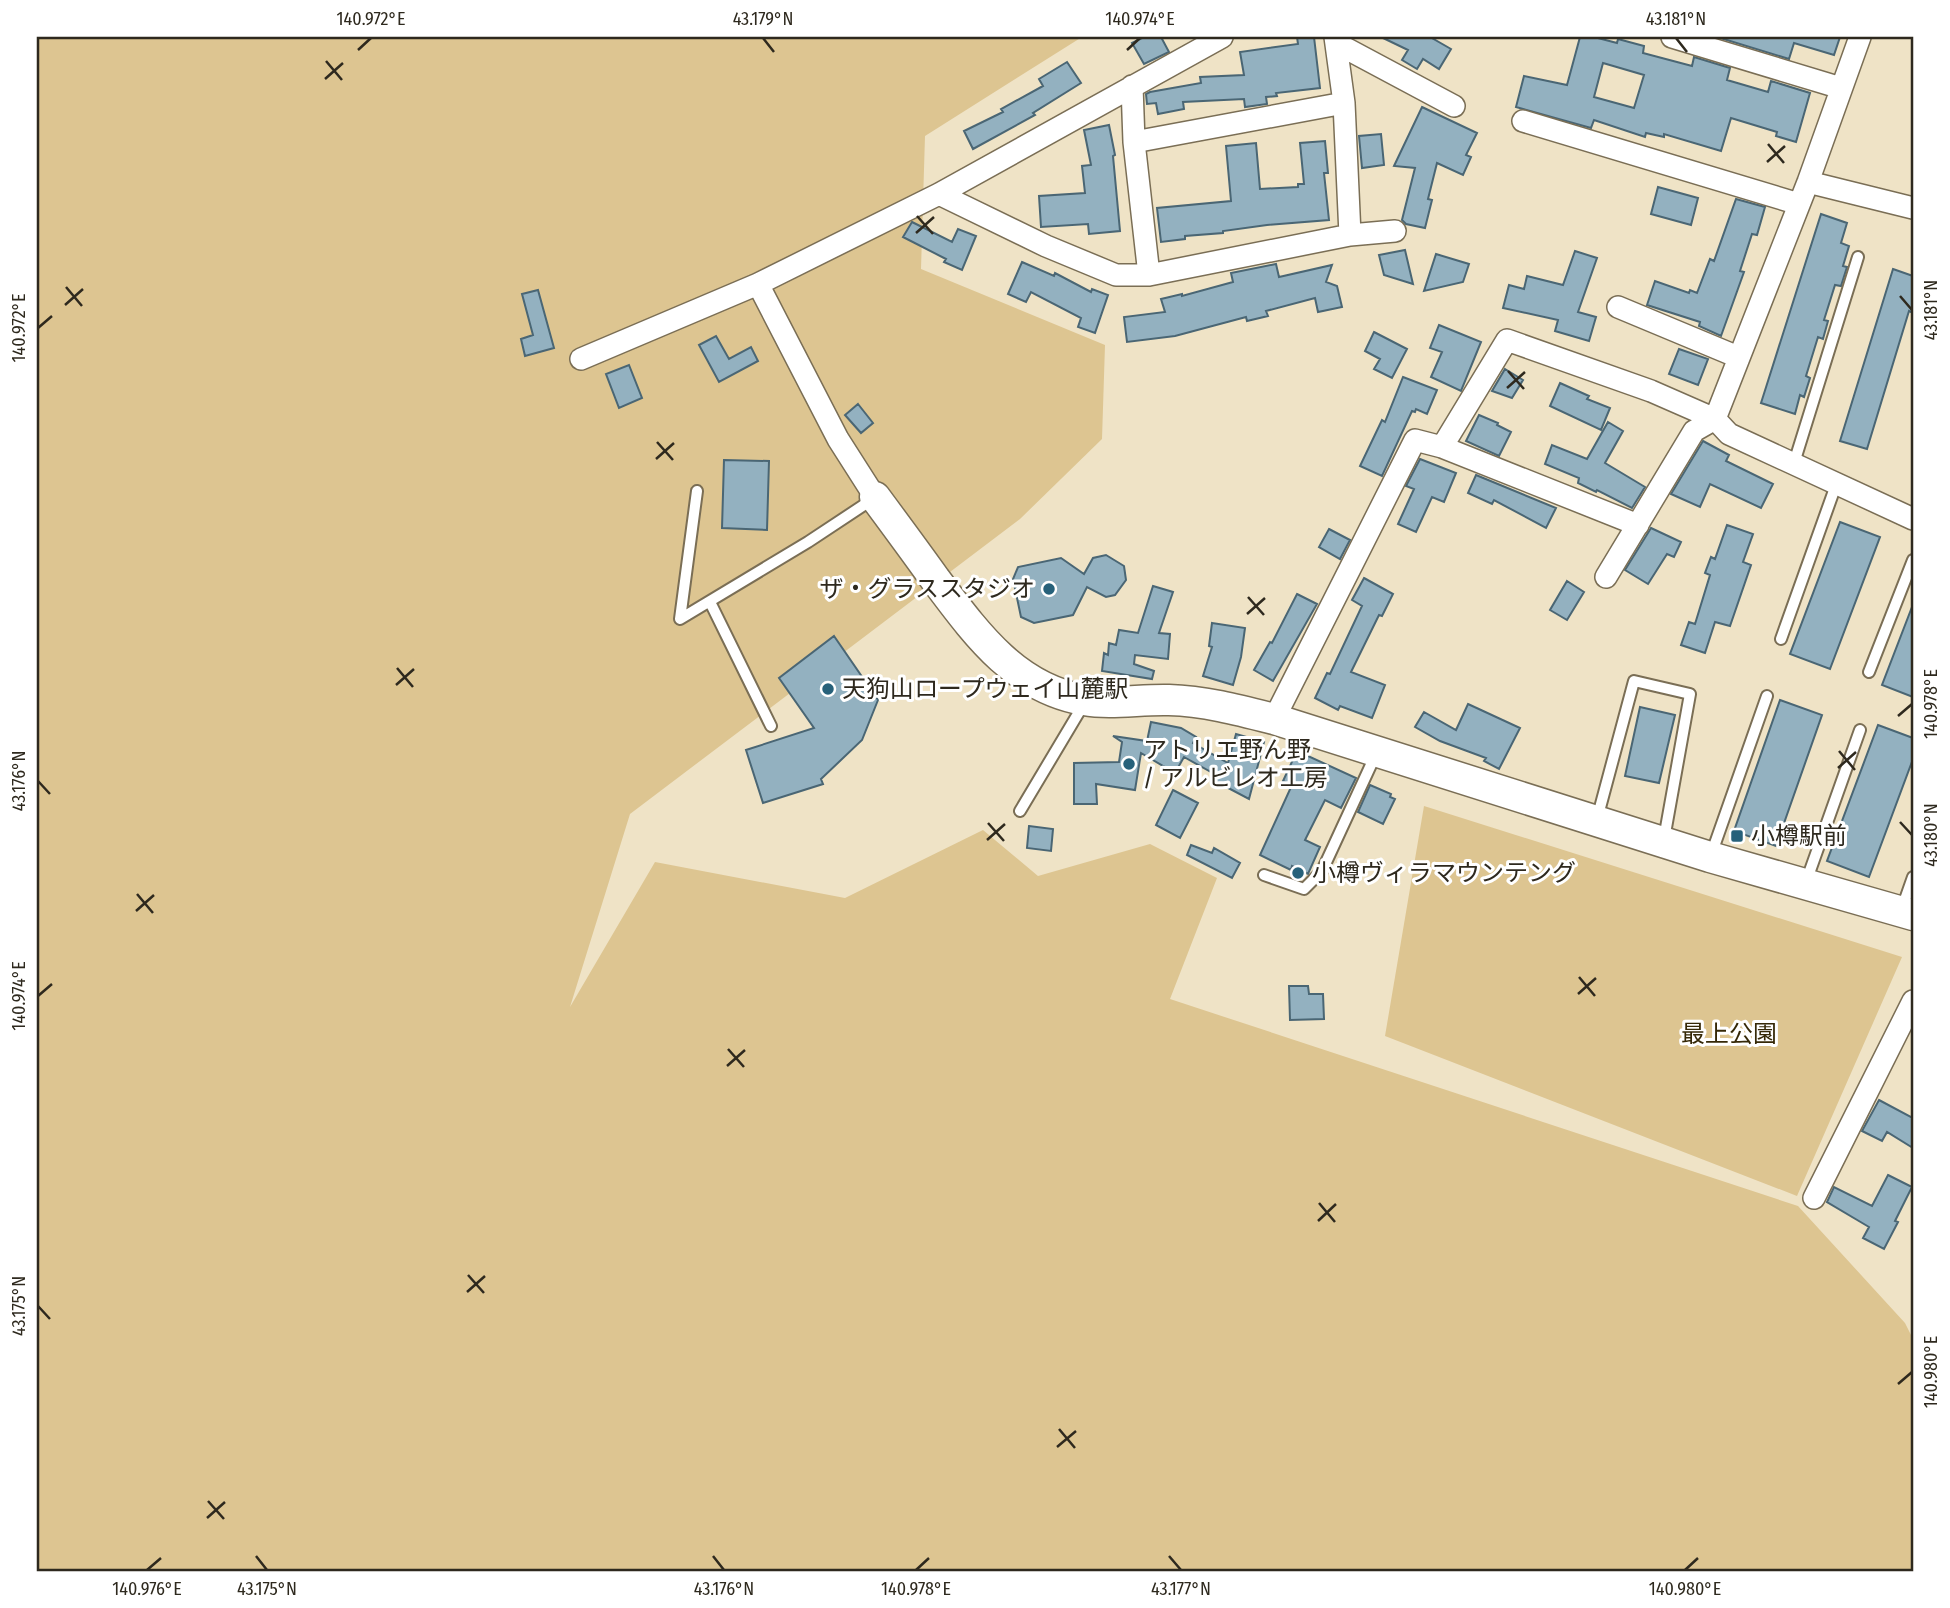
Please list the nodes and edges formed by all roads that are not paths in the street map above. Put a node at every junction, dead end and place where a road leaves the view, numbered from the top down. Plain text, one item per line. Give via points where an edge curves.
1 (1222, 37) edge
2 (1672, 37) edge
3 (1860, 37) edge
4 (1336, 40) edge
5 (1132, 86) junction
6 (1841, 88) junction
7 (1344, 103) junction
8 (1454, 106) dead end
9 (1523, 121) dead end
10 (1134, 142) junction
11 (1808, 182) junction
12 (939, 194) junction
13 (1799, 204) junction
14 (1913, 208) edge
15 (1395, 231) dead end
16 (1350, 235) junction
17 (1858, 257) dead end
18 (1149, 275) junction
19 (758, 284) junction
20 (1618, 307) dead end
21 (1738, 357) junction
22 (581, 359) dead end
23 (1715, 419) junction
24 (1442, 447) junction
25 (1794, 463) junction
26 (1836, 485) junction
27 (697, 491) dead end
28 (875, 497) junction
29 (1913, 517) edge
30 (1639, 525) junction
31 (1913, 559) edge
32 (1606, 577) dead end
33 (710, 602) junction
34 (1780, 639) dead end
35 (1869, 672) dead end
36 (1767, 696) dead end
37 (1086, 700) junction
38 (1274, 719) junction
39 (771, 726) dead end
40 (1860, 730) dead end
41 (1377, 751) junction
42 (1020, 811) dead end
43 (1597, 821) junction
44 (1663, 842) junction
45 (1710, 857) junction
46 (1264, 875) dead end
47 (1913, 877) edge
48 (1805, 885) junction
49 (1907, 914) edge
50 (1913, 1001) edge
51 (1814, 1198) dead end

1 - 5 street
2 - 6 street
3 - 6 street
4 - 7 street
4 - 8 street
5 - 10 street
5 - 12 street
6 - 11 street
7 - 10 street
7 - 16 street
9 - 13 street
10 - 18 street
11 - 13 street
11 - 14 street
12 - 18 street via 1116,275
12 - 19 street
13 - 21 street
15 - 16 street
16 - 18 street
17 - 25 lane
19 - 22 street
19 - 28 street via 838,439
20 - 21 street
21 - 23 street
23 - 24 street via 1507,340
23 - 25 street via 1729,434
23 - 30 street via 1694,431
24 - 30 street
24 - 38 street via 1415,440
25 - 26 street
26 - 29 street
26 - 34 lane
27 - 33 lane via 680,619
28 - 33 lane
28 - 37 street via 973,630 1000,659 1030,681
30 - 32 street
31 - 35 lane
33 - 39 lane
36 - 45 lane
37 - 38 street via 1171,699
37 - 42 lane
38 - 41 street
40 - 48 lane
41 - 43 street
41 - 46 lane via 1322,871 1304,889
43 - 44 street
43 - 44 lane via 1634,681 1690,694
44 - 45 street
45 - 48 street
47 - 49 lane
48 - 49 street
50 - 51 street

